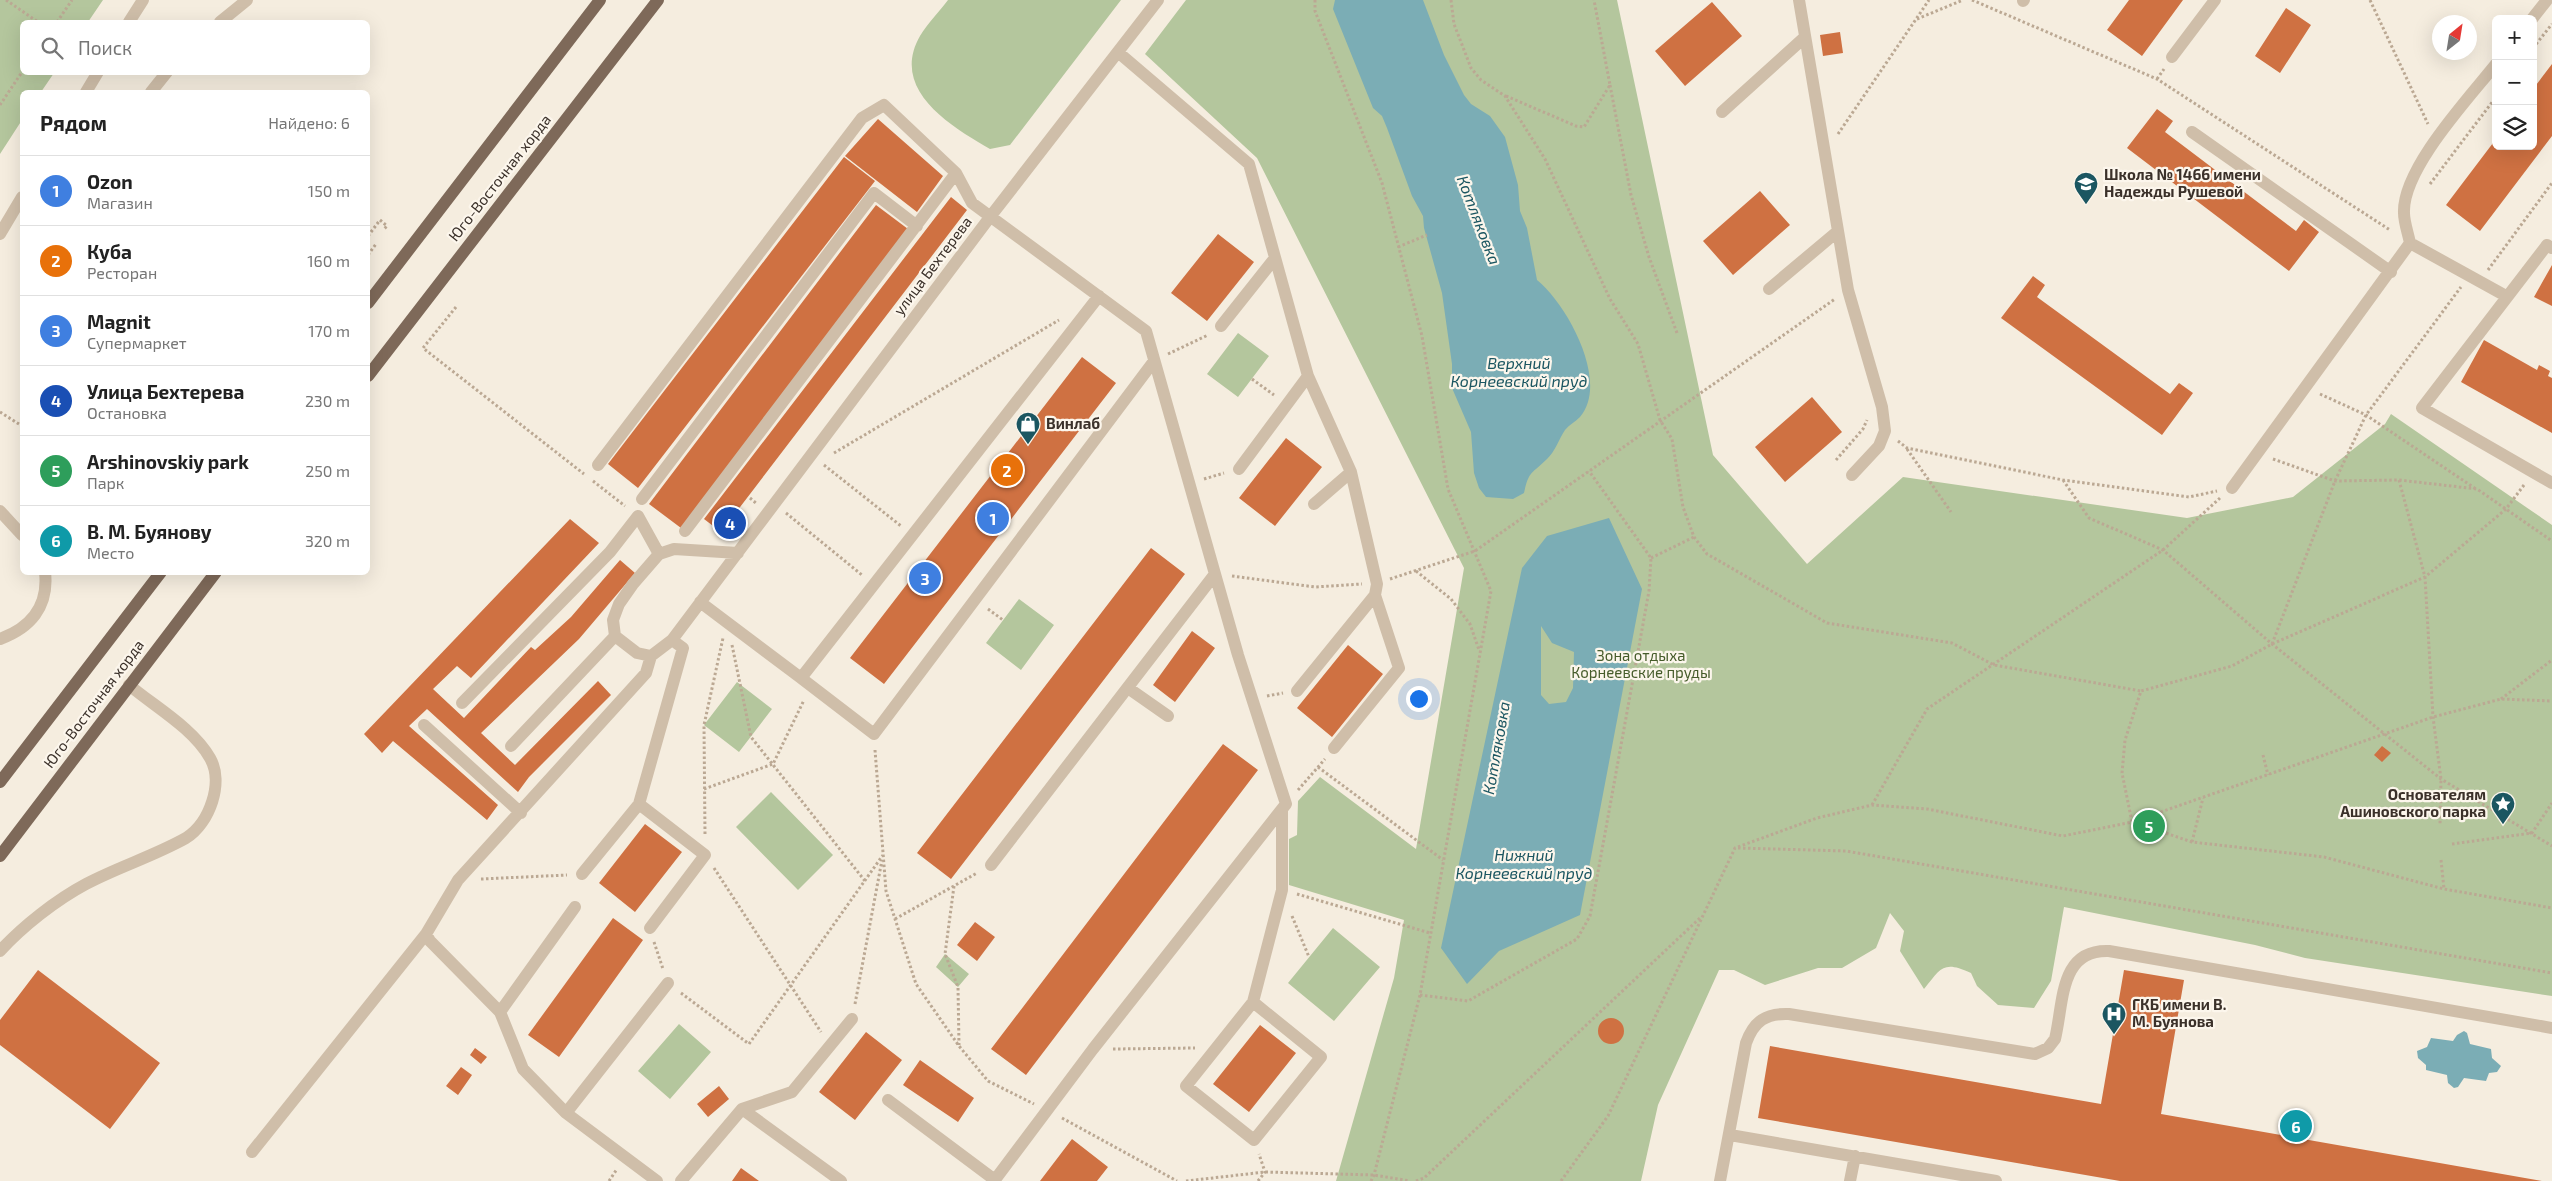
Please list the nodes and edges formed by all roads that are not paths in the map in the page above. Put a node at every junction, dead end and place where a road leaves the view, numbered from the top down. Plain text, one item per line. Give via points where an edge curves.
1 (143, 0) edge
2 (247, 0) edge
3 (600, 0) edge
4 (658, 0) edge
5 (1158, 0) edge
6 (1799, 0) edge
7 (2215, 0) edge
8 (2547, 0) edge
9 (2535, 15) edge
10 (130, 20) edge
11 (222, 20) edge
12 (1805, 37) junction
13 (1119, 53) junction
14 (2172, 57) dead end
15 (2492, 69) edge
16 (96, 75) edge
17 (164, 75) edge
18 (87, 90) edge
19 (152, 90) edge
20 (1722, 112) dead end
21 (2192, 132) dead end
22 (956, 173) junction
23 (20, 200) edge
24 (990, 217) junction
25 (917, 226) junction
26 (1838, 231) junction
27 (0, 234) edge
28 (2410, 243) junction
29 (2552, 248) edge
30 (1275, 258) junction
31 (2391, 272) junction
32 (1769, 289) dead end
33 (1099, 296) junction
34 (2506, 296) junction
35 (370, 300) edge
36 (1221, 326) dead end
37 (1154, 361) junction
38 (370, 373) edge
39 (1308, 376) junction
40 (598, 465) dead end
41 (1239, 469) road end
42 (1351, 472) junction
43 (1852, 475) dead end
44 (2552, 483) edge
45 (2232, 488) road end
46 (642, 499) dead end
47 (1314, 504) dead end
48 (0, 511) edge
49 (685, 532) dead end
50 (20, 533) edge
51 (738, 553) junction
52 (659, 554) junction
53 (1215, 574) junction
54 (45, 575) edge
55 (159, 575) edge
56 (214, 575) edge
57 (1376, 589) junction
58 (700, 602) junction
59 (615, 636) junction
60 (0, 639) edge
61 (672, 640) junction
62 (651, 656) junction
63 (805, 682) junction
64 (129, 685) junction
65 (1128, 688) junction
66 (1297, 691) road end
67 (462, 703) dead end
68 (1168, 716) dead end
69 (424, 725) dead end
70 (511, 746) dead end
71 (1334, 748) road end
72 (0, 782) edge
73 (639, 804) junction
74 (1284, 807) junction
75 (521, 813) junction
76 (0, 856) edge
77 (991, 865) road end
78 (582, 874) road end
79 (575, 907) dead end
80 (650, 928) road end
81 (426, 934) junction
82 (0, 951) edge
83 (668, 983) road end
84 (1252, 1002) junction
85 (500, 1012) junction
86 (852, 1019) road end
87 (2552, 1028) edge
88 (888, 1100) dead end
89 (742, 1109) junction
90 (566, 1113) junction
91 (1730, 1135) junction
92 (252, 1152) dead end
93 (1855, 1156) junction
94 (994, 1180) edge
95 (657, 1181) edge
96 (681, 1181) edge
97 (841, 1181) edge
98 (1720, 1181) edge
99 (1850, 1181) edge
100 (1996, 1181) edge

1 - 10 street
2 - 11 street
3 - 35 main road, Юго-Восточная хорда
4 - 38 main road, Юго-Восточная хорда
5 - 13 street, улица Бехтерева
6 - 12 street
7 - 14 street
8 - 9 street
12 - 20 street
12 - 26 street
13 - 24 street, улица Бехтерева
13 - 30 street via 1249,164
15 - 28 street via 2436,140 2409,184 2404,212
16 - 18 street
17 - 19 street
21 - 31 street
22 - 24 street via 972,203
22 - 25 street
22 - 40 street via 884,105 862,118
23 - 27 street
24 - 33 street
24 - 51 street, улица Бехтерева
25 - 46 street via 874,193
25 - 49 street
26 - 32 street
26 - 43 street via 1848,290 1882,407 1885,431 1879,446
28 - 31 street
28 - 34 street
29 - 34 street via 2547,245
30 - 36 street
30 - 39 street
31 - 45 street
33 - 37 street via 1146,331
33 - 63 street via 874,585
34 - 44 street via 2422,408
37 - 53 street
37 - 63 street via 874,734
39 - 41 street
39 - 42 street
42 - 47 street
42 - 57 street
48 - 50 street
51 - 52 street via 674,549
51 - 58 street, улица Бехтерева
52 - 59 street via 619,604 613,620
52 - 67 street via 638,516 610,552
53 - 65 street
53 - 74 street
54 - 60 street via 44,595 36,614 24,629
55 - 72 main road, Юго-Восточная хорда
56 - 64 main road, Юго-Восточная хорда
57 - 66 street
57 - 71 street via 1399,668
58 - 61 street, улица Бехтерева
58 - 63 street
59 - 62 street via 637,653
59 - 70 street
61 - 62 street, улица Бехтерева
61 - 73 street via 683,648
62 - 75 street via 646,673
64 - 76 main road, Юго-Восточная хорда
64 - 82 street via 194,735 211,759 217,778 212,801 202,821 187,837 84,884 21,929
65 - 68 street
65 - 77 street
69 - 75 street
73 - 78 street
73 - 80 street via 705,855
74 - 84 street via 1282,890
74 - 94 street
75 - 81 street via 458,880
79 - 85 street
81 - 85 street
81 - 92 street
83 - 90 street
84 - 84 street via 1320,1057 1254,1140 1186,1086
85 - 90 street via 523,1069
86 - 89 street via 792,1092
87 - 91 street via 2094,950 2071,966 2055,1039 2048,1048 2035,1054 1789,1014 1774,1013 1761,1019 1751,1029 1746,1043
88 - 94 street
89 - 96 street
89 - 97 street
90 - 95 street
91 - 93 street
91 - 98 street
93 - 99 street
93 - 100 street

